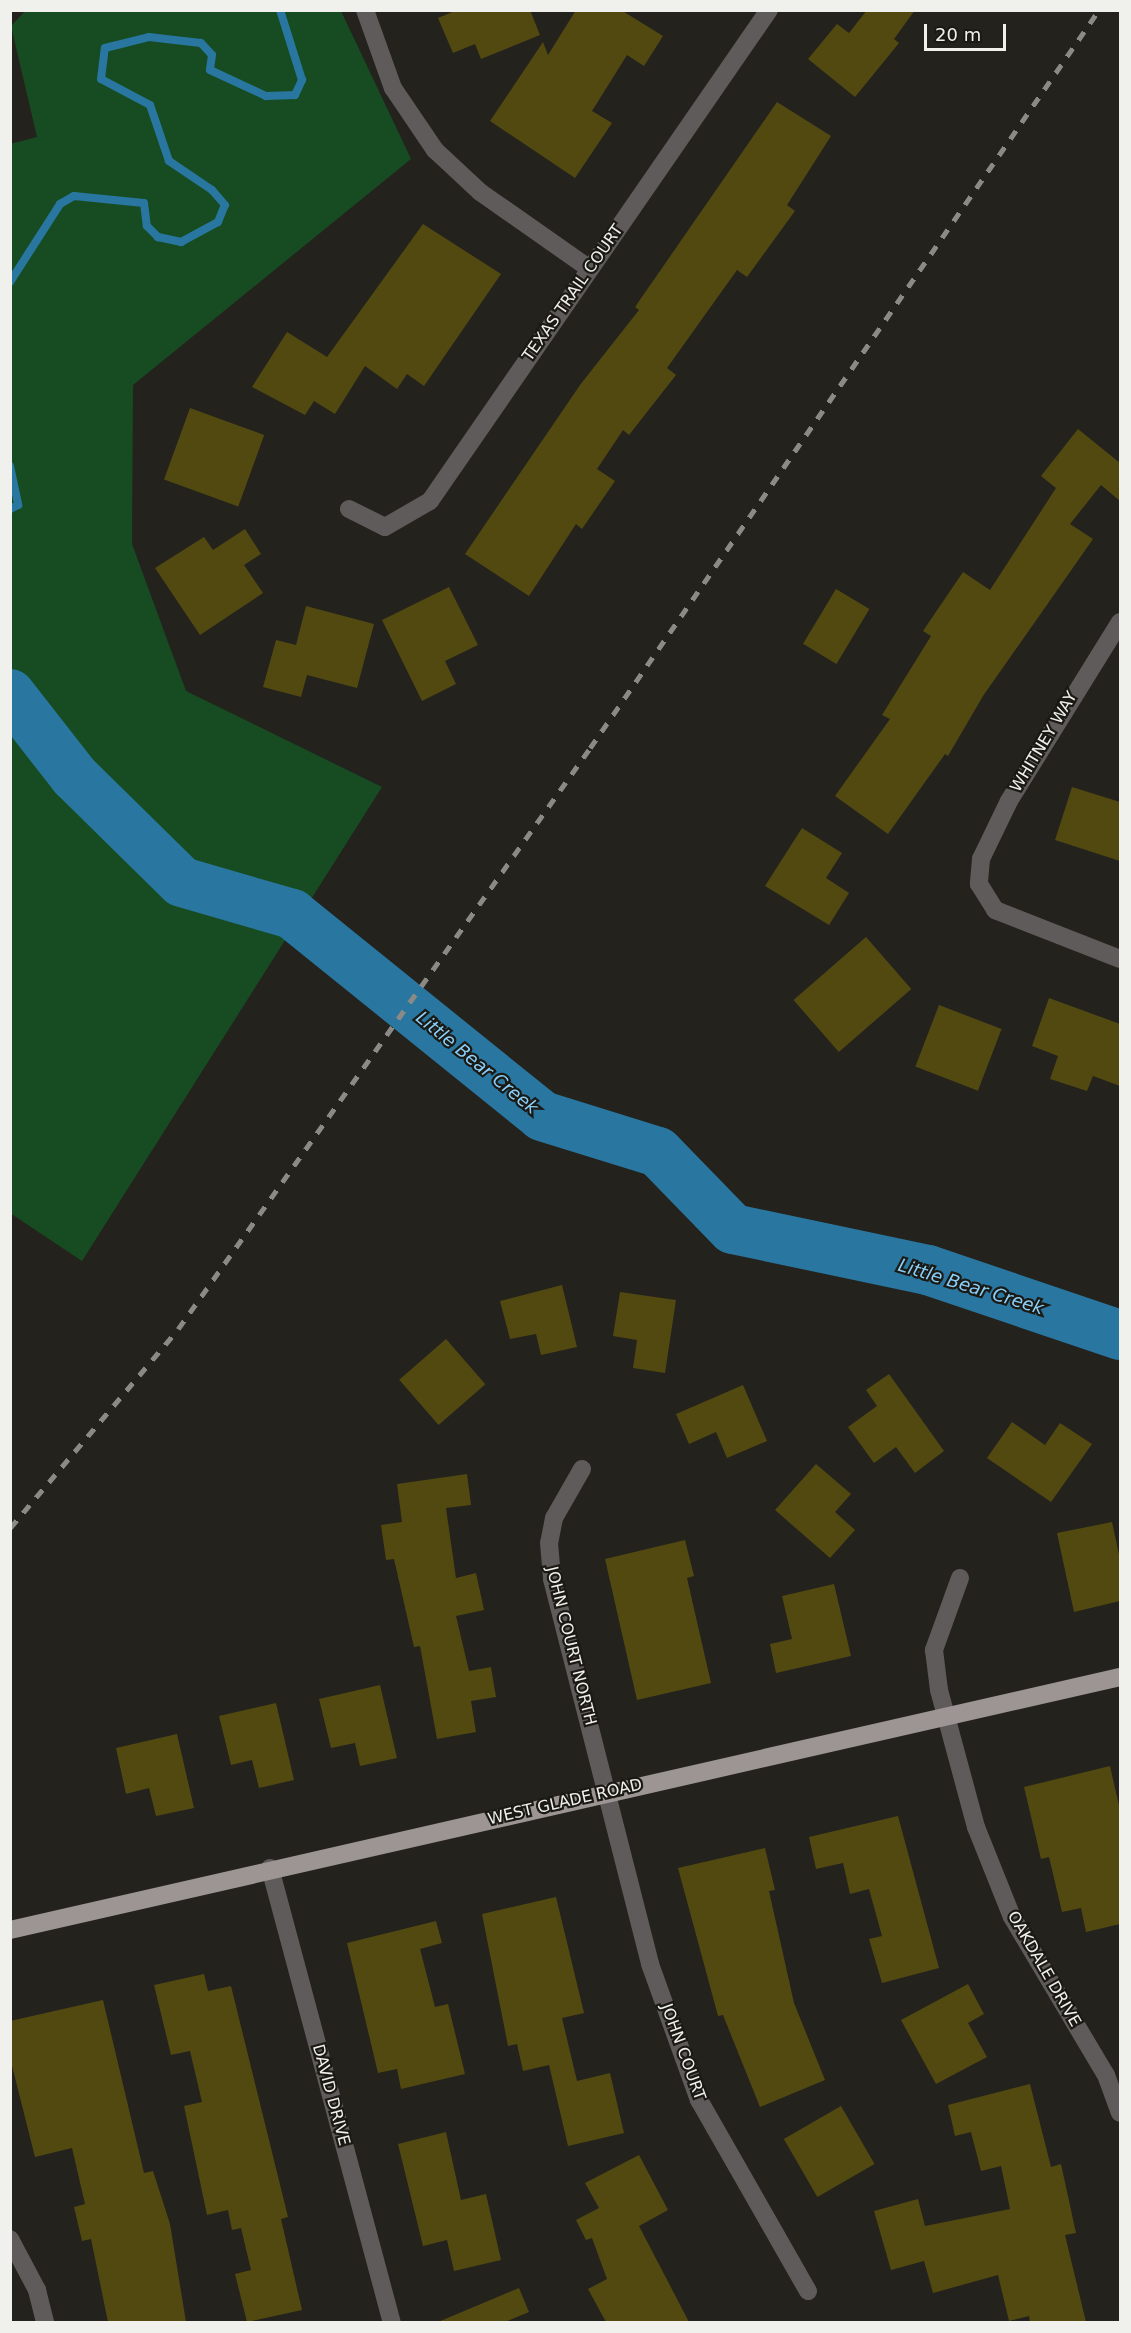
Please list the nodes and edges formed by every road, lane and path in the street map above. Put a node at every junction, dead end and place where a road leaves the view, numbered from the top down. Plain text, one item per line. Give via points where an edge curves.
1 (365, 10) edge
2 (769, 10) edge
3 (590, 269) junction
4 (349, 509) dead end
5 (1120, 622) edge
6 (1120, 959) edge
7 (582, 1469) dead end
8 (960, 1578) dead end
9 (1120, 1677) edge
10 (946, 1717) junction
11 (608, 1792) junction
12 (270, 1868) junction
13 (10, 1930) edge
14 (1120, 2113) edge
15 (10, 2239) edge
16 (808, 2291) dead end
17 (45, 2322) edge
18 (392, 2322) edge

1 - 3 street via 393,88 435,150 480,192
2 - 3 street, TEXAS TRAIL COURT
3 - 4 street, TEXAS TRAIL COURT via 430,501 385,526
5 - 6 street, WHITNEY WAY via 1009,801 980,868 984,899 995,910
7 - 11 street, JOHN COURT NORTH via 554,1518 549,1543 552,1579
8 - 10 street, OAKDALE DRIVE via 934,1650
9 - 10 main road, WEST GLADE ROAD
10 - 11 main road, WEST GLADE ROAD
10 - 14 street, OAKDALE DRIVE via 976,1827 1012,1917 1106,2075
11 - 12 main road, WEST GLADE ROAD
11 - 16 street, JOHN COURT via 651,1964 699,2100
12 - 13 main road, WEST GLADE ROAD
12 - 18 street, DAVID DRIVE
15 - 17 street via 37,2290

